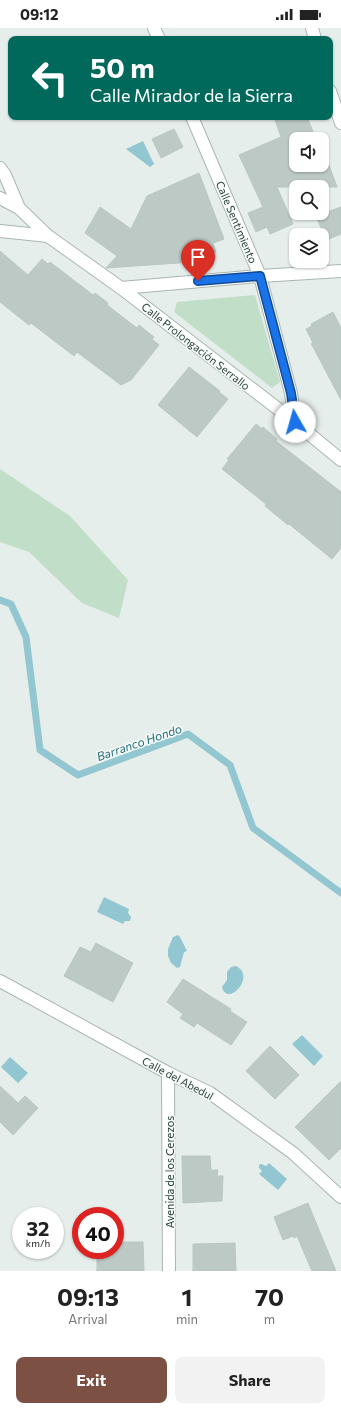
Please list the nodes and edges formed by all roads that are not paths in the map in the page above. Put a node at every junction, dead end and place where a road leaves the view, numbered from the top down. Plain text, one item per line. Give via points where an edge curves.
1 (333, 100) edge
2 (193, 120) edge
3 (341, 123) edge
4 (0, 168) edge
5 (0, 198) edge
6 (20, 208) junction
7 (0, 231) edge
8 (48, 236) junction
9 (341, 271) edge
10 (260, 276) junction
11 (121, 288) junction
12 (295, 422) junction
13 (341, 460) edge
14 (0, 981) edge
15 (168, 1073) junction
16 (341, 1197) edge
17 (169, 1271) edge

1 - 3 street
2 - 10 street, Calle Sentimiento
4 - 6 street
5 - 6 street
6 - 8 street, Calle Prolongación Serrallo
7 - 8 street
8 - 11 street, Calle Prolongación Serrallo
9 - 10 street
10 - 11 street
10 - 12 street, Calle Sentimiento via 291,393
11 - 12 street, Calle Prolongación Serrallo
12 - 13 street, Calle Prolongación Serrallo
14 - 15 street, Calle del Abedul
15 - 16 street, Calle del Abedul via 210,1093 293,1153
15 - 17 street, Avenida de los Cerezos

